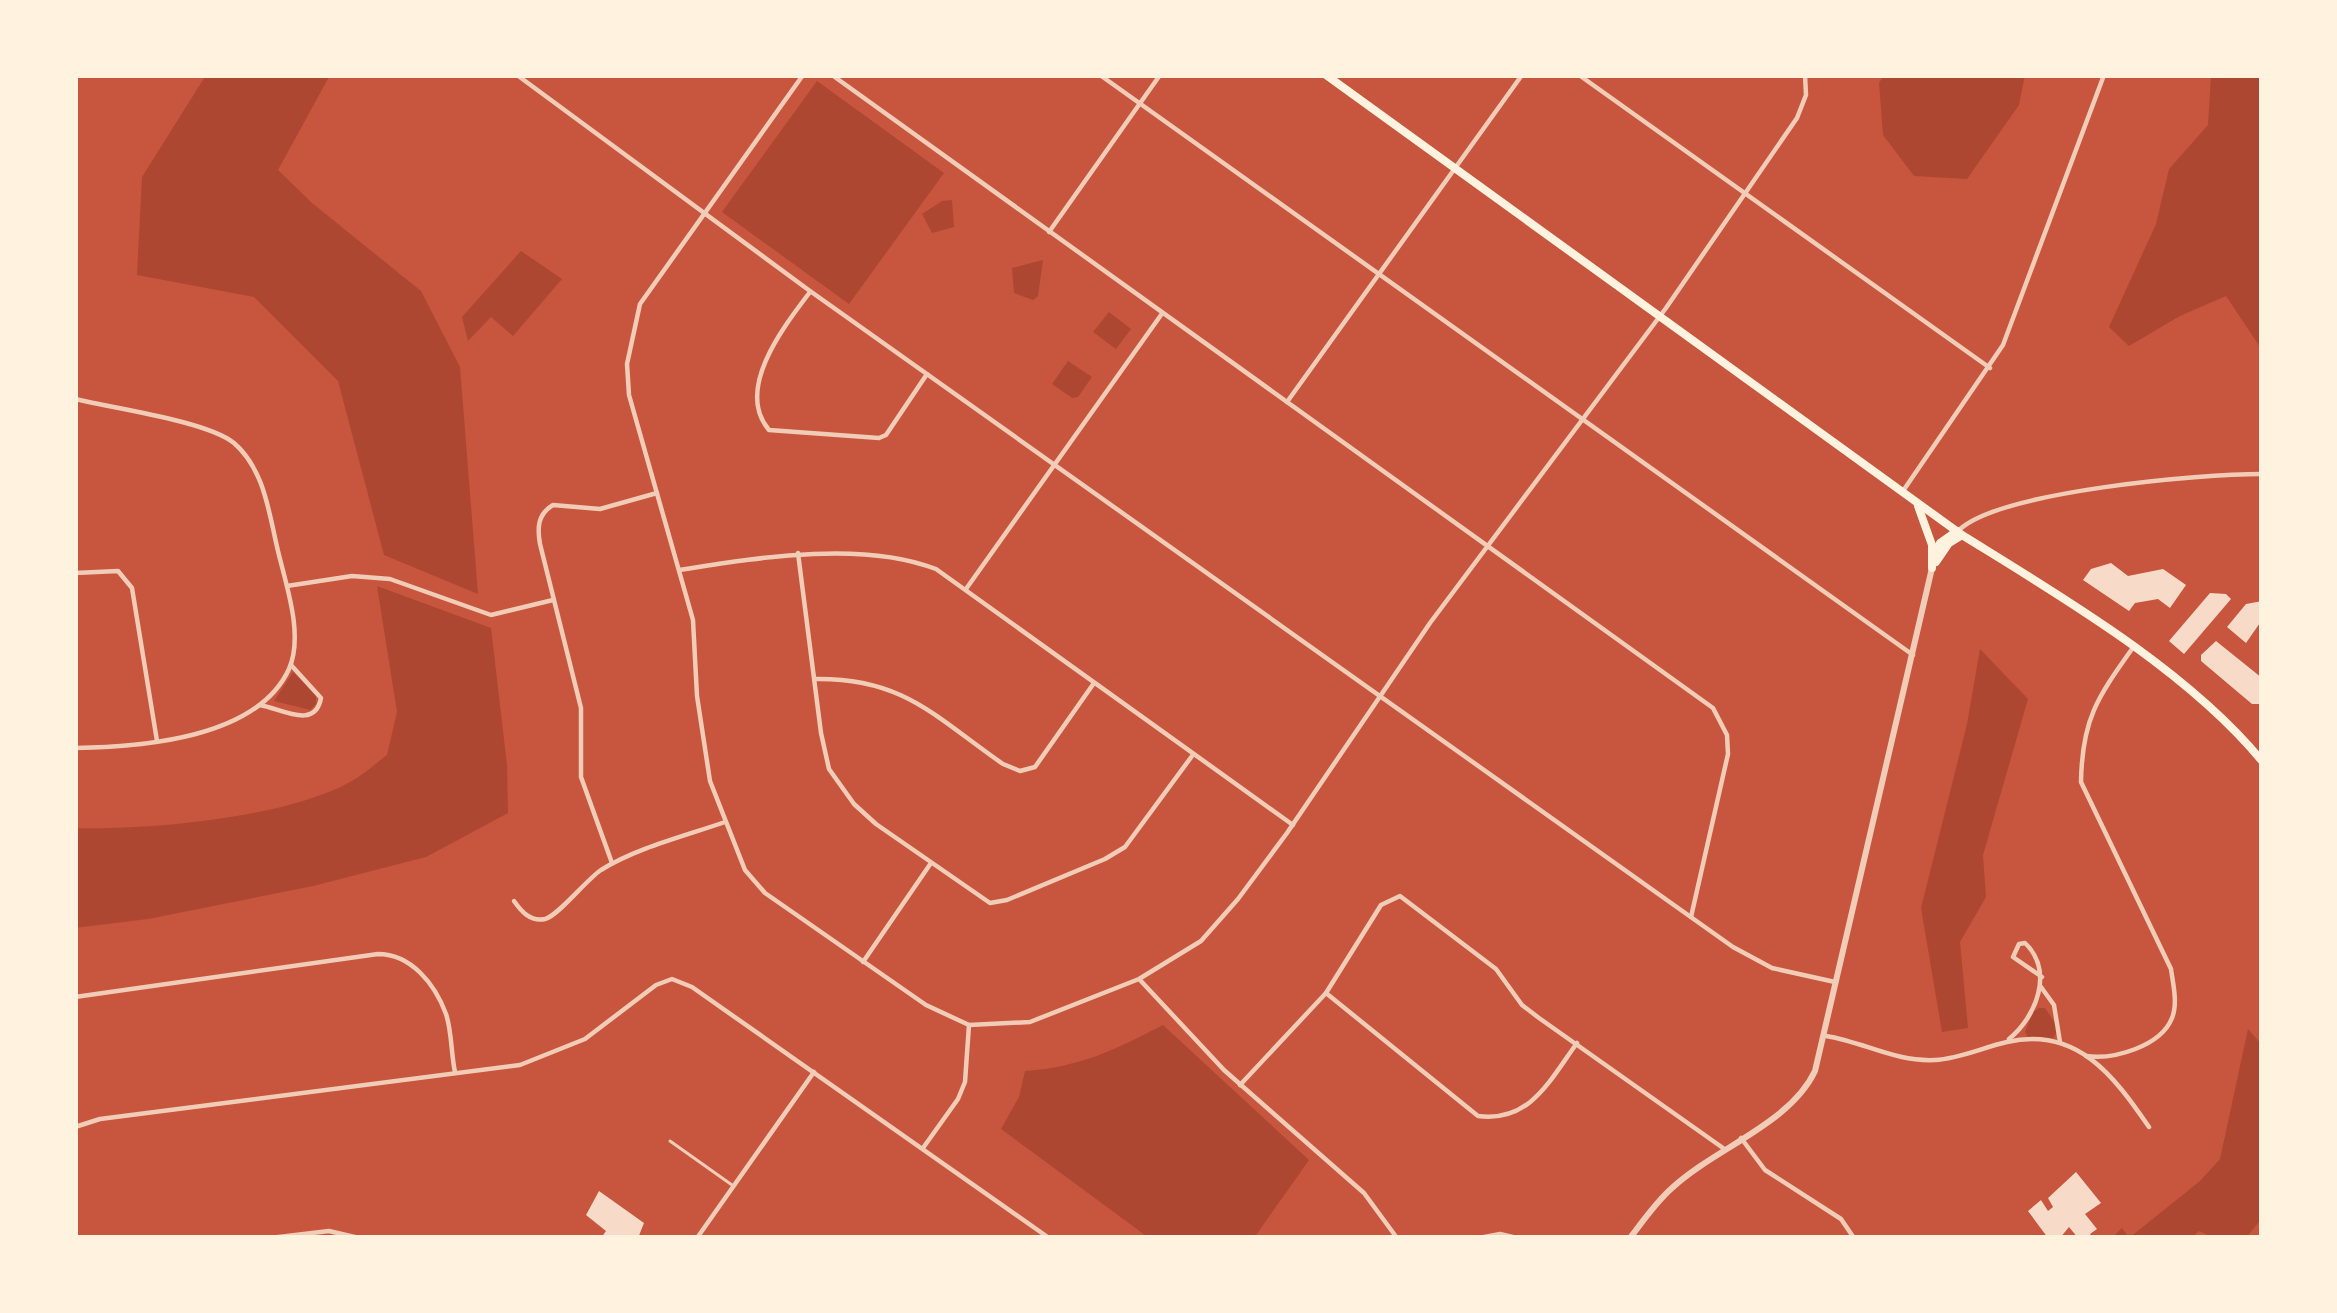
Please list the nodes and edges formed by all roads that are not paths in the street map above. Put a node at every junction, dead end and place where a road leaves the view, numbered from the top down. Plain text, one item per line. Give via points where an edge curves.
1 (517, 75) edge
2 (803, 75) edge
3 (832, 75) edge
4 (1100, 75) edge
5 (1160, 75) edge
6 (1326, 75) edge
7 (1522, 75) edge
8 (1579, 75) edge
9 (1804, 75) edge
10 (2104, 75) edge
11 (1139, 103) junction
12 (1454, 168) junction
13 (1743, 195) junction
14 (705, 211) junction
15 (1049, 232) junction
16 (1378, 273) junction
17 (810, 291) junction
18 (1162, 314) junction
19 (1659, 316) junction
20 (1990, 368) junction
21 (927, 374) junction
22 (75, 399) edge
23 (1286, 403) junction
24 (1584, 419) junction
25 (1056, 464) junction
26 (2262, 473) edge
27 (1903, 491) junction
28 (657, 493) junction
29 (1916, 502) junction
30 (1960, 533) junction
31 (1488, 549) junction
32 (798, 554) junction
33 (1932, 568) junction
34 (679, 570) junction
35 (75, 573) edge
36 (287, 586) junction
37 (966, 589) junction
38 (553, 600) junction
39 (2132, 649) junction
40 (1912, 655) junction
41 (290, 664) junction
42 (816, 680) junction
43 (1094, 683) junction
44 (1383, 697) junction
45 (260, 704) junction
46 (157, 741) junction
47 (75, 748) edge
48 (1193, 753) junction
49 (2262, 761) edge
50 (724, 823) junction
51 (1294, 825) junction
52 (612, 863) junction
53 (931, 863) junction
54 (514, 902) dead end
55 (1691, 917) junction
56 (863, 962) junction
57 (2042, 977) junction
58 (1139, 979) junction
59 (1834, 982) junction
60 (2041, 987) junction
61 (1325, 993) junction
62 (75, 997) edge
63 (969, 1025) junction
64 (1823, 1036) junction
65 (2005, 1042) junction
66 (2060, 1042) junction
67 (1577, 1043) junction
68 (2086, 1056) junction
69 (455, 1072) junction
70 (814, 1072) junction
71 (1240, 1084) junction
72 (2149, 1126) dead end
73 (75, 1127) edge
74 (1742, 1138) junction
75 (670, 1141) dead end
76 (923, 1148) junction
77 (1723, 1148) junction
78 (734, 1186) junction
79 (270, 1238) edge
80 (359, 1238) edge
81 (698, 1238) edge
82 (1048, 1238) edge
83 (1397, 1238) edge
84 (1479, 1238) edge
85 (1517, 1238) edge
86 (1630, 1238) edge
87 (1854, 1238) edge

1 - 14 street
2 - 14 street
3 - 15 street
4 - 11 street
5 - 11 street
6 - 12 main road
7 - 12 street
8 - 13 street
9 - 13 street via 1798,118
10 - 20 street
11 - 15 street
11 - 16 street
12 - 16 street
12 - 19 main road
13 - 19 street
13 - 20 street
14 - 17 street
14 - 28 street via 640,304 631,340 629,394
15 - 18 street
16 - 23 street
16 - 24 street
17 - 21 street
17 - 21 street via 763,366 759,412 770,430 879,438
18 - 23 street
18 - 25 street
19 - 24 street
19 - 27 main road
20 - 27 street
21 - 25 street
22 - 36 street via 234,443 260,475
23 - 31 street
24 - 31 street
24 - 40 street
25 - 37 street
25 - 44 street
26 - 30 street via 2160,478 2051,497 1969,519
27 - 29 main road
28 - 34 street
28 - 38 street via 600,509 547,509 538,533
29 - 30 main road
29 - 33 main road
30 - 33 main road via 1940,543
30 - 39 main road
31 - 44 street
31 - 55 street via 1720,718 1728,754
32 - 34 street
32 - 37 street via 918,563
32 - 42 street
33 - 40 street
34 - 50 street via 695,632 708,771
35 - 46 street via 118,571 132,588
36 - 38 street via 390,579 491,615
36 - 41 street
37 - 43 street
38 - 52 street via 581,708 581,777
39 - 49 main road via 2199,698
39 - 68 street via 2091,710 2081,782 2171,969 2175,999 2172,1019 2141,1047
40 - 59 street
41 - 45 street
41 - 45 street via 321,707 303,718
42 - 43 street via 900,692 1020,771 1035,766
42 - 53 street via 835,778 876,824
43 - 48 street
44 - 51 street
44 - 55 street
45 - 46 street via 218,727
46 - 47 street
48 - 51 street
48 - 53 street via 1126,847 1070,874 990,903
50 - 52 street
50 - 56 street via 754,882
51 - 58 street via 1209,933
52 - 54 street via 552,916 536,919
53 - 56 street
55 - 59 street via 1750,958
56 - 63 street
57 - 57 street via 2013,957 2019,944 2032,950
57 - 60 street
58 - 63 street via 1030,1022
58 - 71 street
59 - 64 street
60 - 65 street
60 - 66 street via 2054,1005
61 - 67 street via 1478,1116 1534,1103
61 - 67 street via 1381,905 1400,896
61 - 71 street
62 - 69 street via 401,956 446,1013
63 - 76 street via 965,1082
64 - 65 street via 1897,1059 1939,1060
64 - 74 street via 1805,1092
65 - 66 street
66 - 68 street
67 - 77 street
68 - 72 street via 2103,1065
69 - 70 street via 520,1065 578,1042 671,979
69 - 73 street
70 - 76 street
70 - 78 street
71 - 83 street via 1364,1193
74 - 77 street
74 - 87 street via 1765,1170 1841,1220
75 - 78 lane
76 - 82 street
77 - 86 street via 1669,1190
78 - 81 street
79 - 80 street via 329,1231
84 - 85 street

